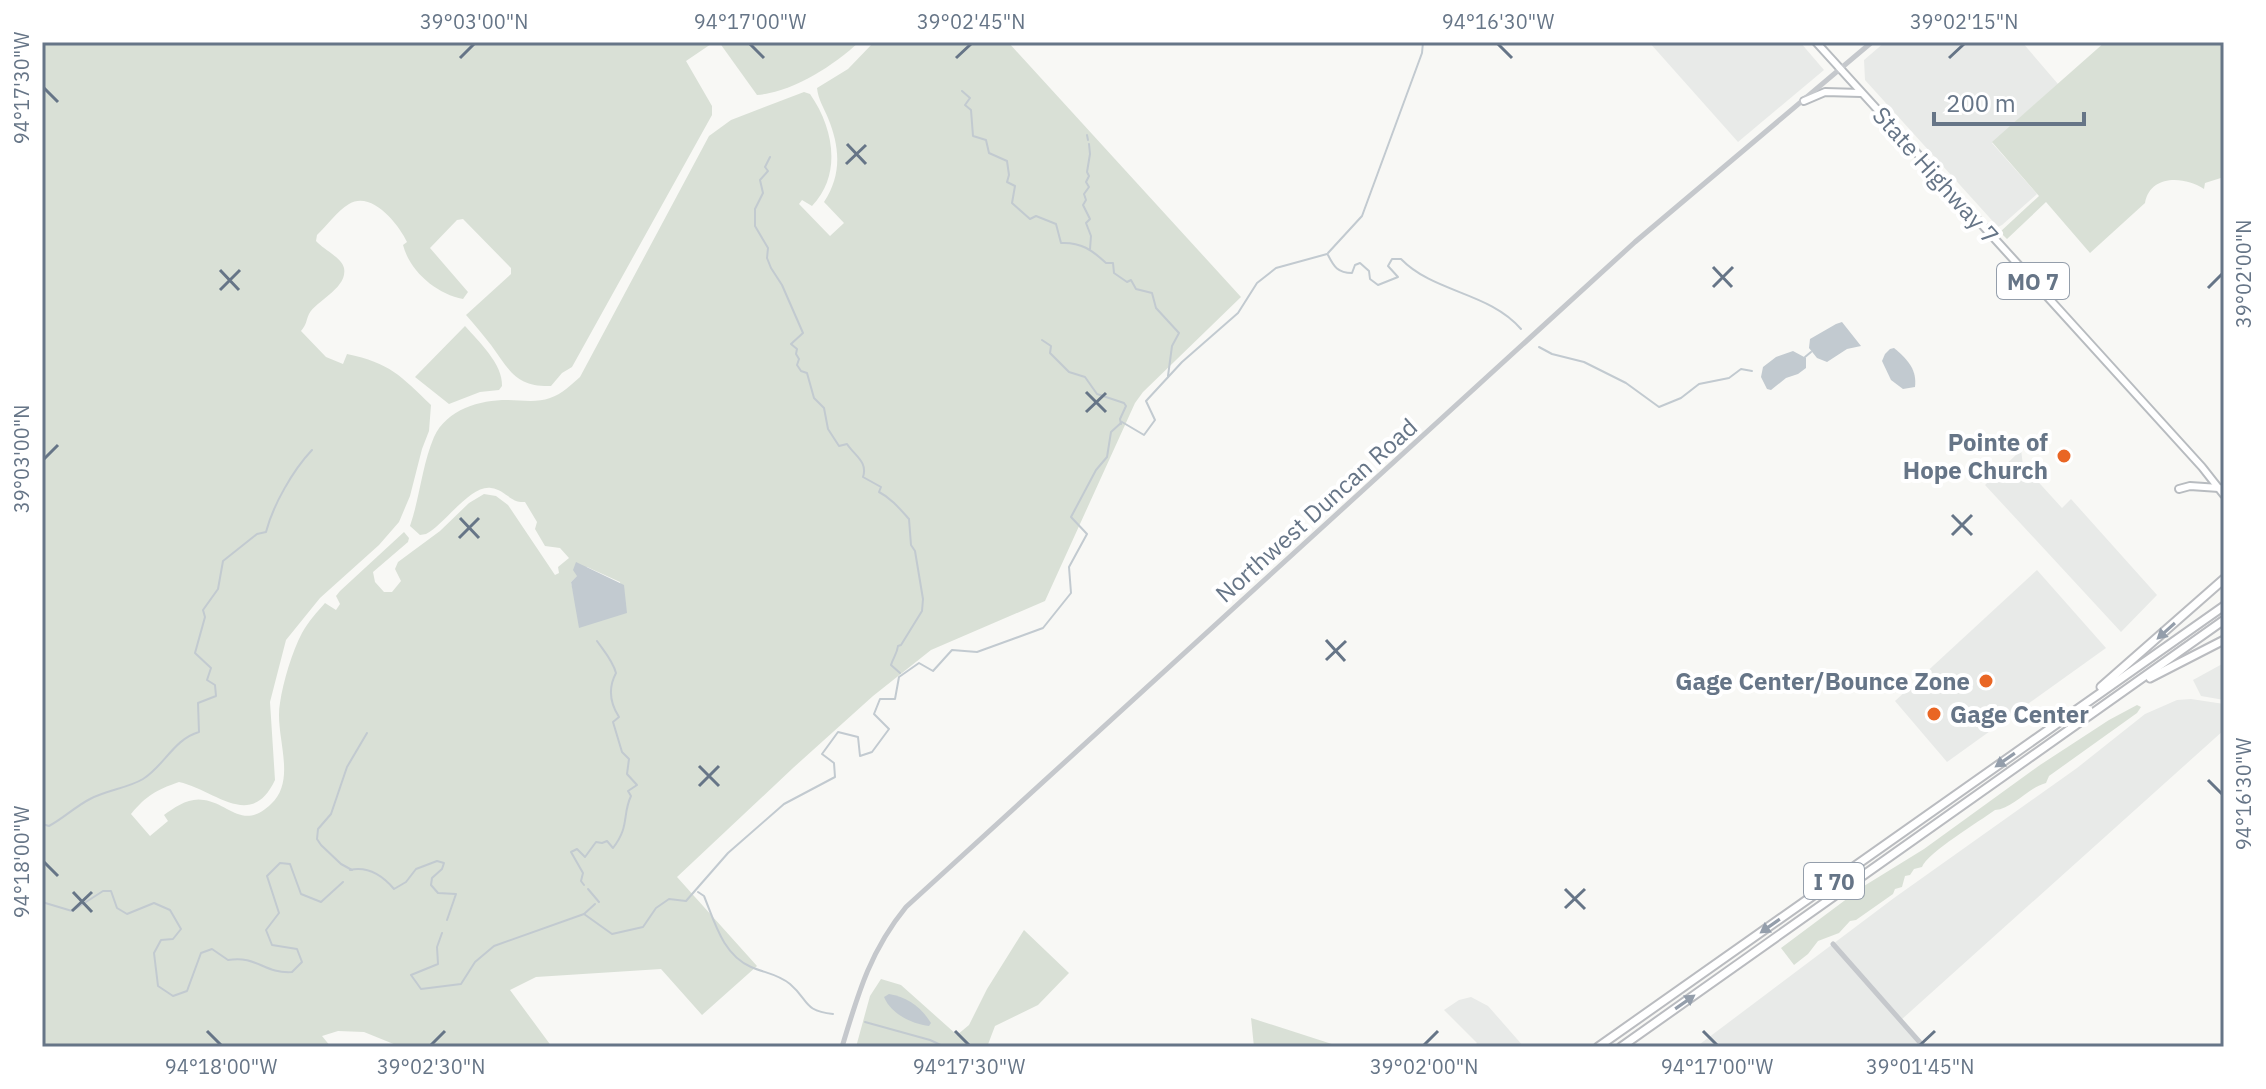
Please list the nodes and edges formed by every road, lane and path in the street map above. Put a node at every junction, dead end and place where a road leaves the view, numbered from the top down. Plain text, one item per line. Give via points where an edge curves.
1 (1816, 42) edge
2 (1872, 42) edge
3 (1840, 70) junction
4 (1861, 93) junction
5 (1804, 101) junction
6 (2179, 489) dead end
7 (2222, 493) edge
8 (2224, 579) edge
9 (2224, 606) edge
10 (2224, 620) edge
11 (2224, 640) edge
12 (2127, 690) junction
13 (2069, 715) junction
14 (1833, 944) dead end
15 (842, 1047) edge
16 (1598, 1047) edge
17 (1621, 1047) edge
18 (1924, 1047) edge

1 - 3 main road, MO 7
2 - 3 street, Northwest Duncan Road
3 - 4 main road, State Highway 7 / MO 7
3 - 5 street, Northwest Duncan Road
4 - 5 main road via 1825,92
4 - 7 main road, State Highway 7 / MO 7
5 - 15 street, Northwest Duncan Road via 1635,242 906,907 876,948
6 - 7 main road via 2190,486
8 -> 13 highway
9 - 13 highway, I 70
10 - 12 highway, I 70
11 - 12 highway
17 -> 12 highway, I 70
13 -> 16 highway, I 70
14 - 18 street

